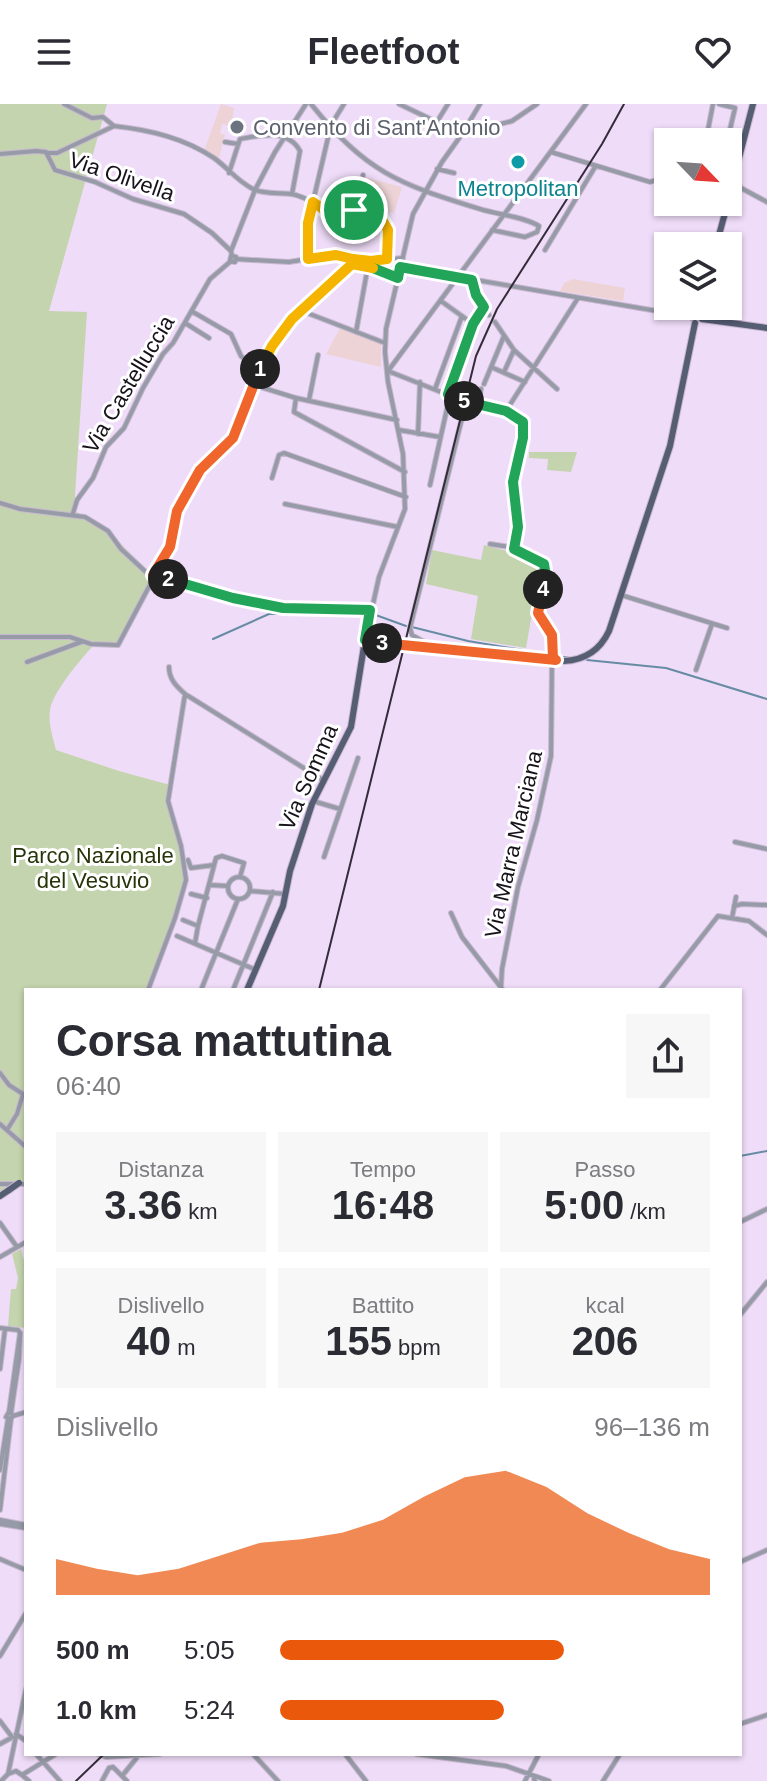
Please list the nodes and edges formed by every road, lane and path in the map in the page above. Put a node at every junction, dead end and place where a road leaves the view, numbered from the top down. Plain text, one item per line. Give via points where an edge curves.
1 (64, 104) edge
2 (309, 104) edge
3 (344, 104) edge
4 (399, 104) edge
5 (448, 104) edge
6 (480, 104) edge
7 (537, 104) edge
8 (586, 104) edge
9 (716, 104) edge
10 (753, 104) edge
11 (438, 120) junction
12 (114, 126) junction
13 (709, 128) edge
14 (730, 128) edge
15 (331, 129) junction
16 (286, 137) junction
17 (460, 137) junction
18 (225, 142) dead end
19 (238, 144) junction
20 (742, 148) edge
21 (46, 152) junction
22 (551, 152) junction
23 (0, 154) edge
24 (595, 167) junction
25 (437, 169) junction
26 (229, 173) junction
27 (454, 173) dead end
28 (363, 175) dead end
29 (654, 181) edge
30 (742, 189) edge
31 (255, 190) junction
32 (423, 192) junction
33 (292, 194) junction
34 (313, 202) junction
35 (767, 202) edge
36 (351, 209) junction
37 (330, 214) junction
38 (504, 216) junction
39 (492, 230) junction
40 (354, 231) dead end
41 (545, 250) dead end
42 (232, 257) junction
43 (403, 258) junction
44 (308, 259) junction
45 (387, 259) junction
46 (352, 262) junction
47 (370, 264) junction
48 (400, 267) junction
49 (459, 277) junction
50 (398, 278) junction
51 (472, 280) junction
52 (578, 298) junction
53 (441, 301) junction
54 (484, 307) junction
55 (654, 309) edge
56 (301, 310) junction
57 (192, 312) junction
58 (489, 315) dead end
59 (462, 316) junction
60 (696, 320) edge
61 (720, 320) edge
62 (495, 322) dead end
63 (185, 323) junction
64 (473, 324) junction
65 (767, 328) edge
66 (356, 332) junction
67 (504, 336) junction
68 (209, 338) dead end
69 (385, 343) junction
70 (514, 350) junction
71 (318, 355) dead end
72 (491, 367) junction
73 (534, 370) junction
74 (388, 371) junction
75 (504, 372) junction
76 (420, 382) junction
77 (525, 382) junction
78 (484, 384) dead end
79 (254, 385) junction
80 (435, 389) junction
81 (481, 389) dead end
82 (557, 389) dead end
83 (449, 394) junction
84 (296, 398) junction
85 (309, 400) junction
86 (466, 402) junction
87 (478, 405) junction
88 (506, 411) junction
89 (397, 420) junction
90 (399, 430) junction
91 (418, 434) junction
92 (440, 437) junction
93 (405, 472) junction
94 (272, 478) dead end
95 (430, 485) dead end
96 (406, 497) junction
97 (0, 503) edge
98 (285, 504) dead end
99 (73, 514) junction
100 (398, 527) junction
101 (490, 544) dead end
102 (512, 547) junction
103 (153, 575) junction
104 (621, 595) junction
105 (370, 610) junction
106 (712, 624) junction
107 (727, 628) dead end
108 (0, 637) edge
109 (365, 640) junction
110 (83, 641) junction
111 (437, 649) junction
112 (552, 660) junction
113 (27, 662) dead end
114 (169, 667) dead end
115 (696, 670) dead end
116 (185, 694) junction
117 (358, 758) dead end
118 (323, 780) junction
119 (313, 801) junction
120 (340, 809) junction
121 (735, 842) dead end
122 (767, 849) edge
123 (324, 857) dead end
124 (188, 860) dead end
125 (214, 865) junction
126 (240, 877) junction
127 (210, 885) junction
128 (228, 886) junction
129 (250, 891) junction
130 (273, 892) junction
131 (191, 894) dead end
132 (286, 894) junction
133 (736, 897) dead end
134 (207, 898) junction
135 (238, 899) junction
136 (767, 905) edge
137 (734, 906) junction
138 (451, 913) dead end
139 (732, 918) junction
140 (183, 920) dead end
141 (198, 926) junction
142 (767, 935) edge
143 (177, 936) dead end
144 (195, 943) junction
145 (215, 953) junction
146 (243, 965) junction
147 (256, 970) junction
148 (149, 988) edge
149 (202, 988) edge
150 (234, 988) edge
151 (248, 988) edge
152 (501, 988) edge
153 (502, 988) edge
154 (662, 988) edge
155 (0, 1073) edge
156 (24, 1095) edge
157 (0, 1124) edge
158 (7, 1130) junction
159 (24, 1145) edge
160 (24, 1182) edge
161 (0, 1184) edge
162 (0, 1196) edge
163 (767, 1209) edge
164 (742, 1221) edge
165 (0, 1223) edge
166 (24, 1243) edge
167 (17, 1247) junction
168 (0, 1257) edge
169 (767, 1282) edge
170 (742, 1313) edge
171 (2, 1329) edge
172 (20, 1333) junction
173 (19, 1359) junction
174 (24, 1359) edge
175 (0, 1369) edge
176 (8, 1416) edge
177 (0, 1470) edge
178 (0, 1510) edge
179 (0, 1522) edge
180 (24, 1527) edge
181 (24, 1527) edge
182 (767, 1550) edge
183 (0, 1559) edge
184 (742, 1561) edge
185 (24, 1569) edge
186 (24, 1616) edge
187 (0, 1656) edge
188 (24, 1702) edge
189 (767, 1715) edge
190 (0, 1721) edge
191 (742, 1723) edge
192 (14, 1736) junction
193 (24, 1740) edge
194 (0, 1744) edge
195 (38, 1756) edge
196 (52, 1756) edge
197 (109, 1756) edge
198 (138, 1756) edge
199 (255, 1756) edge
200 (347, 1756) edge
201 (427, 1756) edge
202 (538, 1756) edge
203 (619, 1756) edge
204 (42, 1762) junction
205 (111, 1767) junction
206 (8, 1774) junction
207 (22, 1775) junction
208 (532, 1776) edge
209 (125, 1779) edge
210 (1, 1781) edge
211 (29, 1781) edge
212 (60, 1781) edge
213 (102, 1781) edge
214 (278, 1781) edge
215 (366, 1781) edge
216 (525, 1781) edge
217 (549, 1781) edge
218 (603, 1781) edge

1 - 12 street
2 - 15 street
2 - 16 street
3 - 15 street
4 - 11 street
5 - 11 street
6 - 17 street, Via Somma
7 - 17 street via 512,121
8 - 22 street
9 - 13 street
9 - 14 street via 735,108
10 - 20 main road
11 - 17 street
12 - 21 street via 57,153
12 - 26 street via 159,132 216,160
15 - 32 street via 379,171
15 - 34 street
16 - 19 street via 256,136
16 - 31 street
16 - 33 street via 300,151
17 - 25 street, Via Somma
18 - 19 street
19 - 26 street
21 - 23 street, Via Olivella
21 - 42 street, Via Olivella via 55,170 184,214 212,233
22 - 24 street
22 - 38 street
24 - 29 street
24 - 41 street
25 - 27 street
25 - 32 street, Via Somma
26 - 31 street
28 - 36 street
30 - 35 street
31 - 33 street
31 - 42 street
32 - 38 street
32 - 43 street, Via Somma
33 - 34 street
34 - 37 street
34 - 44 street
36 - 37 street via 334,203
36 - 45 street via 380,216 388,230
37 - 40 street
38 - 39 street
38 - 39 street via 539,228 528,237
39 - 49 street
42 - 44 street
42 - 57 street, Via Castelluccia via 210,279
43 - 45 street
43 - 48 street, Via Somma
44 - 46 street via 336,255
45 - 47 street
46 - 47 street
46 - 56 street
47 - 50 street
47 - 66 street
48 - 49 street
48 - 50 street, Via Somma
49 - 51 street
49 - 53 street
50 - 69 street, Via Somma
51 - 52 street
51 - 54 street
52 - 55 street
52 - 73 street
53 - 59 street
53 - 74 street
54 - 58 street
54 - 64 street
56 - 66 street
56 - 79 street via 272,346
57 - 63 street, Via Castelluccia
57 - 79 street via 231,334
59 - 64 street
59 - 80 street
60 - 104 main road via 670,446
61 - 65 main road
62 - 67 street
63 - 68 street
63 - 99 street, Via Castelluccia via 124,428 106,447
64 - 83 street
66 - 69 street
67 - 70 street
67 - 72 street
69 - 74 street, Via Somma
70 - 73 street
70 - 75 street
71 - 85 street
72 - 75 street
72 - 78 street
73 - 77 street
73 - 82 street
74 - 76 street
74 - 89 street, Via Somma
75 - 77 street
76 - 80 street
76 - 91 street
77 - 88 street
79 - 84 street
79 - 103 street via 232,440 203,466 181,504 170,547
80 - 83 street
81 - 87 street
83 - 86 street
83 - 92 street
84 - 85 street
84 - 93 street via 294,412
85 - 89 street
86 - 87 street
86 - 111 street via 410,628 412,635
87 - 88 street
88 - 102 street via 524,426 513,482 518,527
89 - 90 street, Via Somma
90 - 91 street
90 - 93 street, Via Somma
91 - 92 street
92 - 95 street
93 - 96 street, Via Somma
94 - 96 street via 284,453
96 - 100 street, Via Somma
97 - 99 street
98 - 100 street
99 - 103 street via 108,531 138,567
100 - 105 street, Via Somma
101 - 102 street
102 - 112 street via 540,560 546,569 538,613 550,631
103 - 105 street via 283,608
103 - 110 street via 118,645
104 - 106 street
104 - 112 main road via 599,647 583,658
105 - 109 street, Via Somma
106 - 107 street
106 - 115 street
108 - 110 street
109 - 111 main road
109 - 118 main road, Via Somma via 351,727
110 - 113 street
111 - 112 main road
112 - 153 street, Via Marra Marciana via 551,756 518,887
114 - 116 street
116 - 118 street
116 - 148 street via 169,795 186,880
117 - 120 street
118 - 119 main road, Via Somma
119 - 120 street
119 - 132 main road, Via Somma
120 - 123 street
121 - 122 street
124 - 125 street via 191,868
125 - 126 street via 222,856 244,863
125 - 127 street
126 - 128 street
126 - 129 street
127 - 128 street
127 - 134 street
128 - 135 street
129 - 130 street
129 - 135 street
130 - 132 street
130 - 146 street
131 - 134 street
132 - 147 main road, Via Somma
133 - 137 street
134 - 141 street
135 - 145 street
136 - 137 street
137 - 139 street
138 - 152 street via 462,937
139 - 142 street via 752,923
139 - 154 street via 716,917
140 - 141 street
141 - 144 street
143 - 144 street
144 - 145 street
145 - 146 street
145 - 149 street
146 - 147 street
146 - 150 street
147 - 151 main road, Via Somma
155 - 156 street
156 - 158 street
157 - 158 street
158 - 159 street
160 - 161 street
160 - 162 main road, bridge
163 - 164 street
165 - 167 street
166 - 167 street
167 - 168 street
169 - 170 street
171 - 172 street
171 - 175 street
172 - 173 street
172 - 176 street
173 - 174 street
173 - 176 street
176 - 177 street
176 - 178 street
179 - 180 street
179 - 181 street
182 - 184 street
183 - 185 street
186 - 187 street
188 - 192 street
189 - 191 street
190 - 192 street
192 - 193 street
192 - 194 street
192 - 206 street
195 - 204 street
196 - 204 street
197 - 205 street
198 - 209 street
199 - 214 street
200 - 215 street
201 - 208 street
202 - 208 street
203 - 218 street
204 - 207 street
204 - 212 street
205 - 209 street
205 - 213 street
206 - 207 street
206 - 210 street
207 - 211 street
208 - 216 street
208 - 217 street

